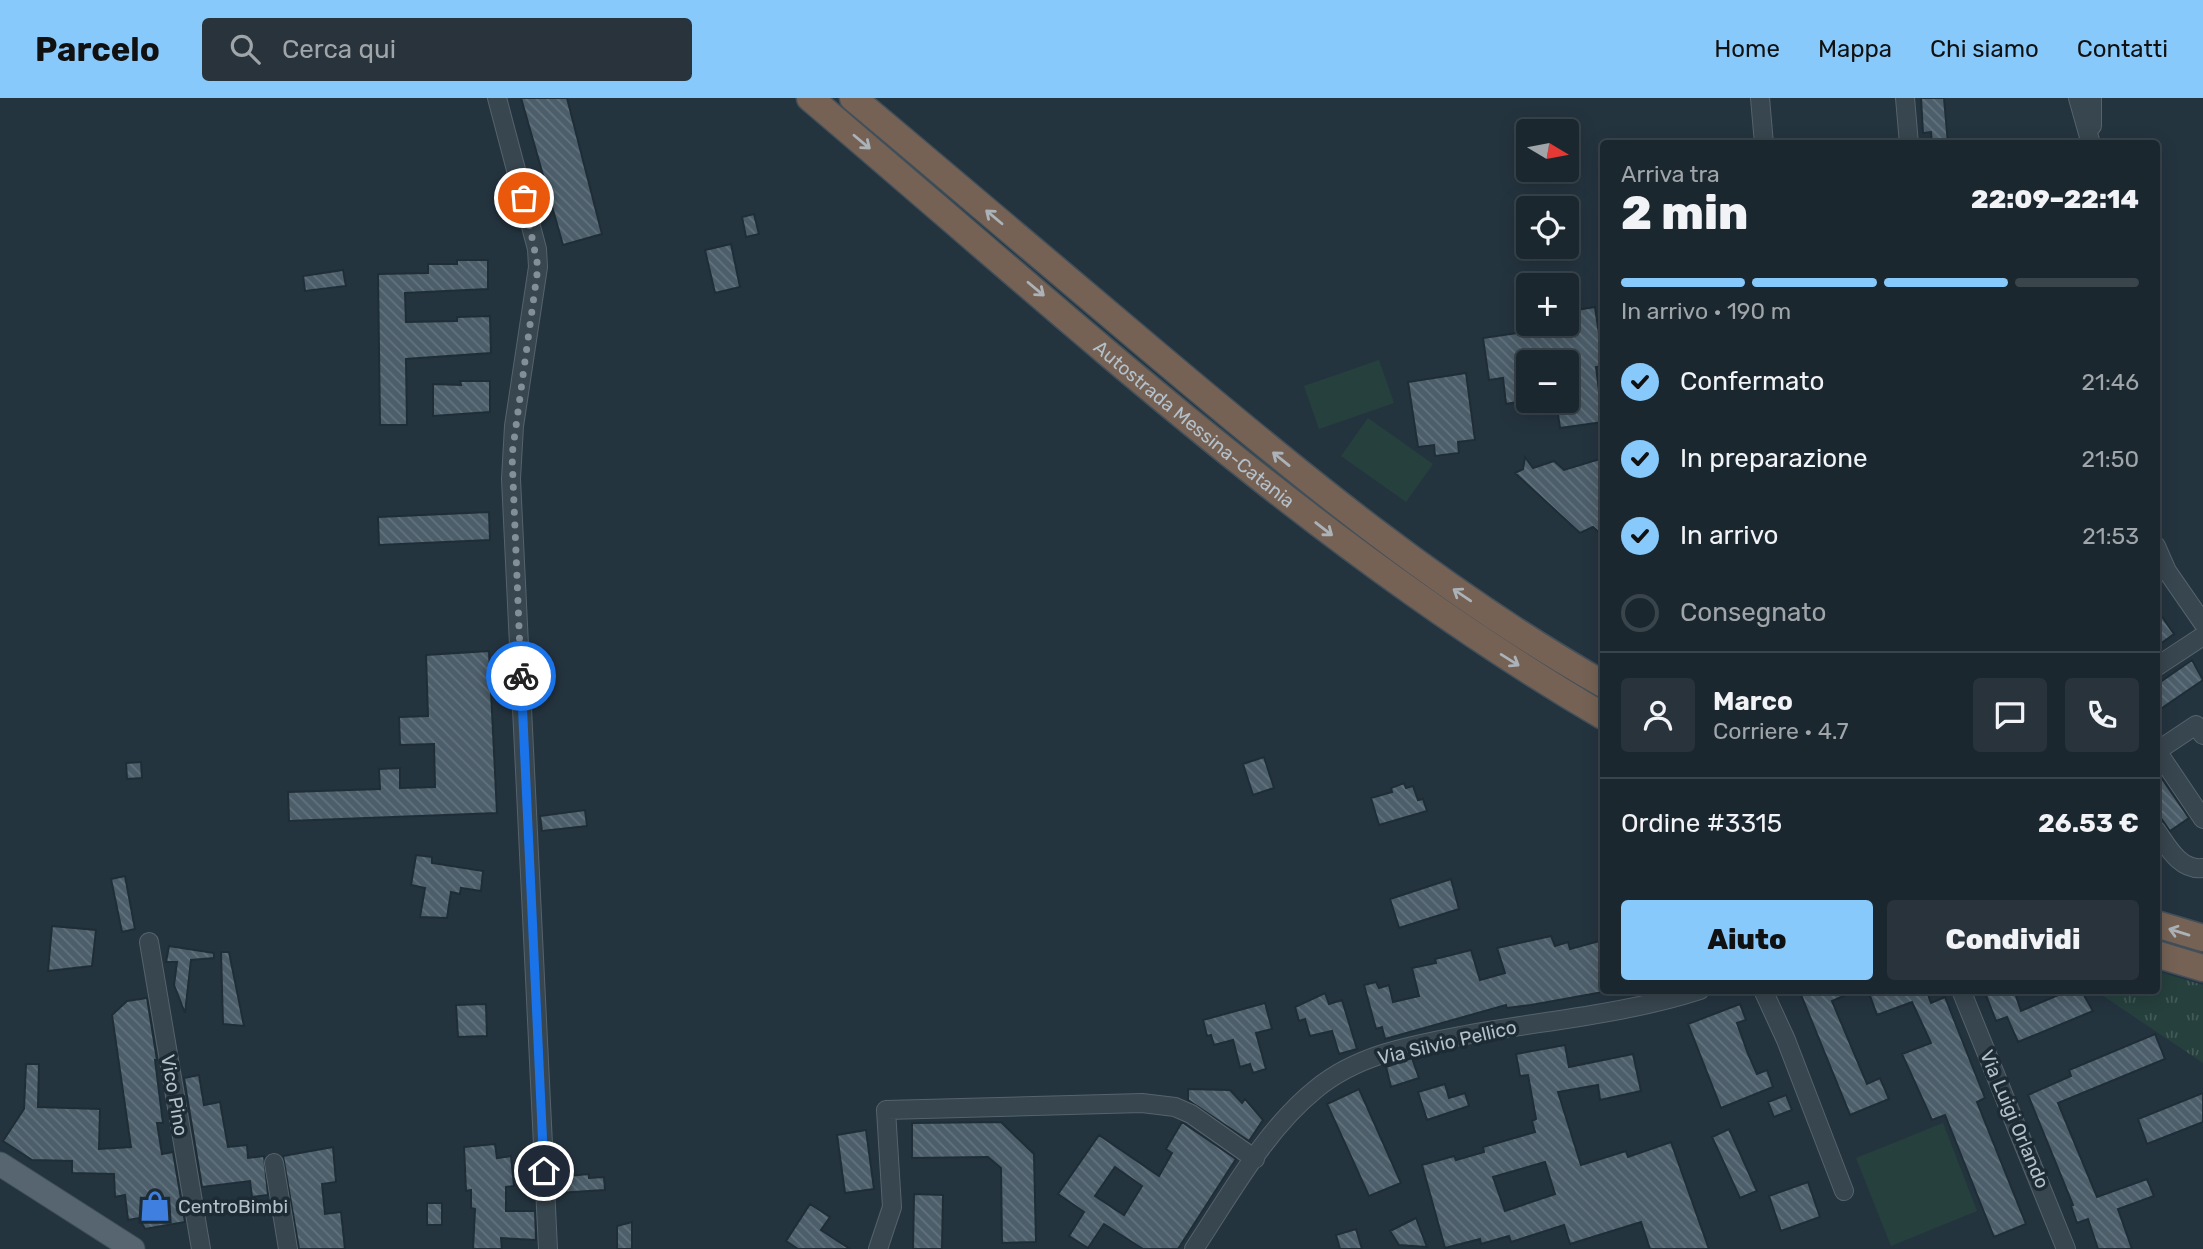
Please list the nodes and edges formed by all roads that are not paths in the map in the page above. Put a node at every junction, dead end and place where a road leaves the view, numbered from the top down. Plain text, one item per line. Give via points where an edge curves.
1 (498, 98) edge
2 (810, 98) edge
3 (853, 98) edge
4 (1760, 98) edge
5 (1905, 98) edge
6 (2078, 98) edge
7 (2092, 98) edge
8 (1764, 140) edge
9 (1909, 140) edge
10 (2091, 140) edge
11 (2092, 140) edge
12 (2160, 555) edge
13 (2203, 623) edge
14 (2203, 636) edge
15 (2160, 664) edge
16 (1600, 682) edge
17 (1600, 714) edge
18 (2203, 735) edge
19 (2160, 749) edge
20 (2160, 755) edge
21 (2203, 819) edge
22 (2160, 836) edge
23 (2198, 869) edge
24 (2160, 926) edge
25 (2203, 938) edge
26 (149, 942) dead end
27 (2160, 955) edge
28 (2203, 968) edge
29 (1685, 994) edge
30 (1765, 994) edge
31 (1963, 994) edge
32 (1255, 1159) junction
33 (274, 1163) dead end
34 (0, 1164) edge
35 (1844, 1191) dead end
36 (133, 1249) edge
37 (201, 1249) edge
38 (288, 1249) edge
39 (548, 1249) edge
40 (878, 1249) edge
41 (1194, 1249) edge
42 (2066, 1249) edge

1 - 39 street via 538,267 514,426 511,479
2 -> 17 highway, Autostrada Messina-Catania via 1282,497 1482,643
16 -> 3 highway, Autostrada Messina-Catania via 1499,620 1363,524
4 - 8 street
5 - 9 street
6 - 10 street
7 - 11 street
12 - 13 street
14 - 15 street
18 - 19 street via 2196,724
20 - 21 street
22 - 23 street via 2170,850
25 -> 24 highway
26 - 37 street, Vico Pino
27 - 28 highway
29 - 32 street, Via Silvio Pellico via 1434,1041 1360,1062 1315,1090
30 - 35 street
31 - 42 street, Via Luigi Orlando
32 - 40 street via 1175,1107 1142,1103 886,1110 892,1207
32 - 41 street, Via Silvio Pellico
33 - 38 street
34 - 36 main road

